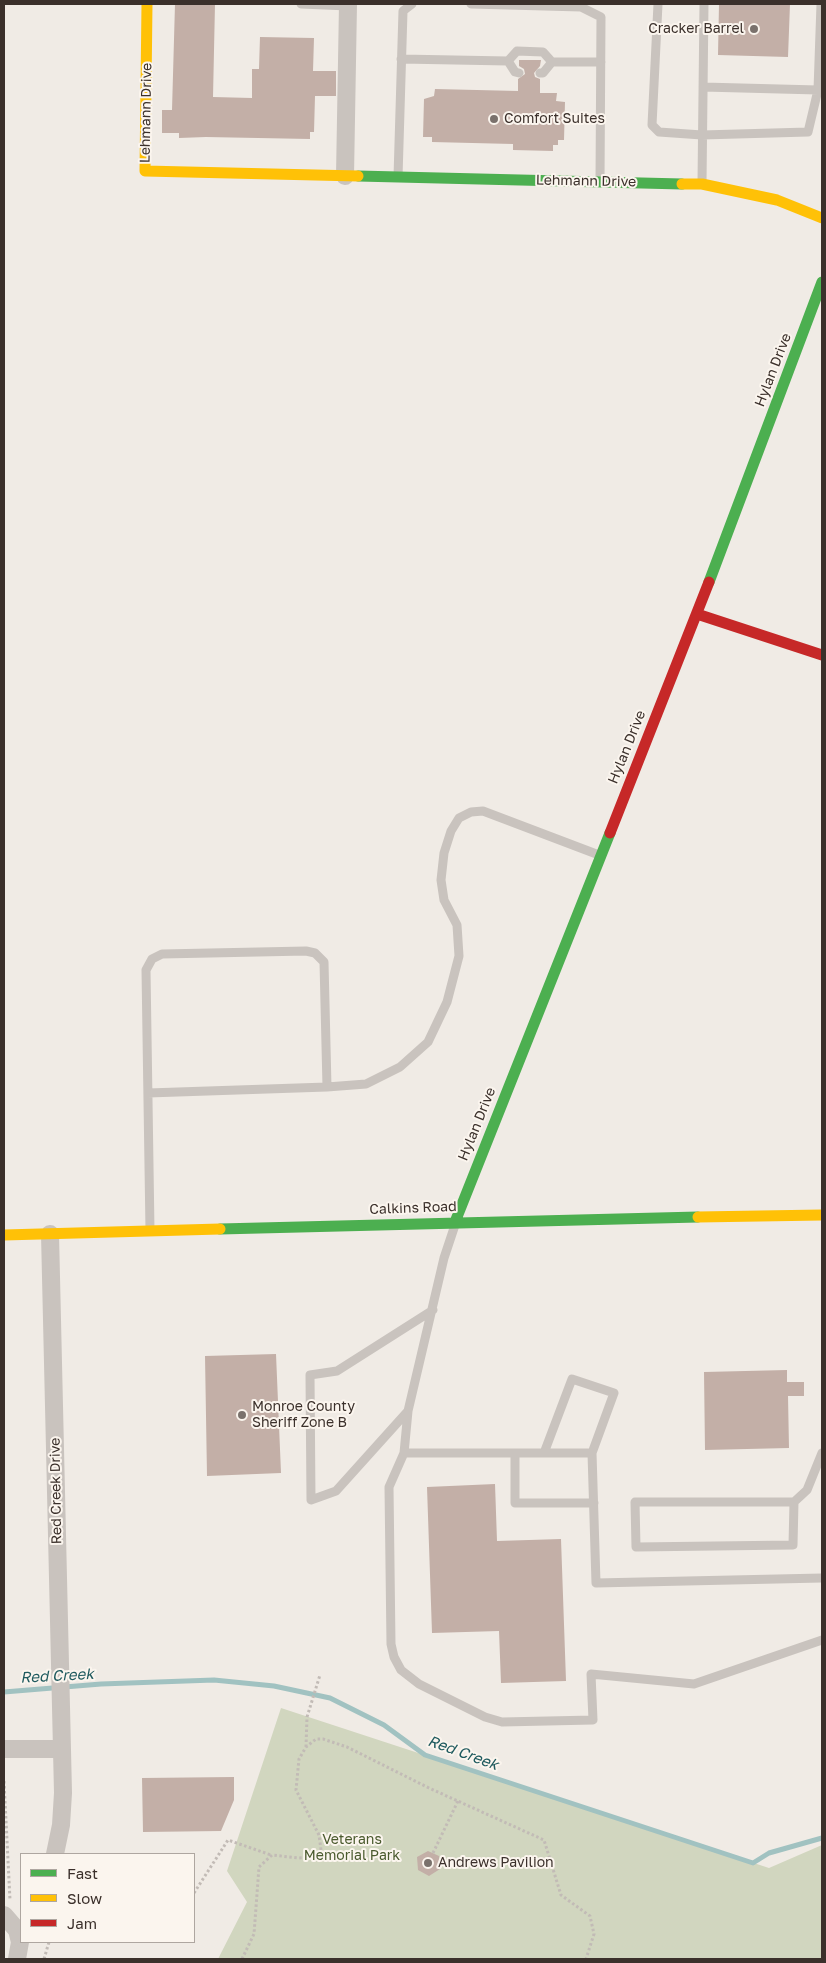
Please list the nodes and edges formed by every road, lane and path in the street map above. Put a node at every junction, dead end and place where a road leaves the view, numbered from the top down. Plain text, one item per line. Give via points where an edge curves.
1 (147, 4) edge
2 (302, 4) edge
3 (412, 4) edge
4 (471, 4) edge
5 (658, 4) edge
6 (704, 4) edge
7 (822, 4) edge
8 (348, 5) edge
9 (401, 60) junction
10 (508, 61) junction
11 (552, 62) junction
12 (601, 62) junction
13 (518, 72) dead end
14 (540, 73) dead end
15 (703, 87) junction
16 (818, 90) junction
17 (702, 135) junction
18 (345, 176) junction
19 (398, 177) junction
20 (600, 181) junction
21 (702, 184) junction
22 (822, 218) edge
23 (822, 282) edge
24 (697, 614) junction
25 (822, 655) edge
26 (600, 856) junction
27 (327, 1087) junction
28 (148, 1093) junction
29 (822, 1215) edge
30 (455, 1222) junction
31 (150, 1231) junction
32 (50, 1234) junction
33 (4, 1235) edge
34 (433, 1310) junction
35 (408, 1411) junction
36 (404, 1453) junction
37 (515, 1453) junction
38 (544, 1453) junction
39 (592, 1453) junction
40 (822, 1453) edge
41 (794, 1502) junction
42 (594, 1503) junction
43 (822, 1578) edge
44 (822, 1640) edge
45 (320, 1675) dead end
46 (306, 1747) junction
47 (4, 1749) edge
48 (62, 1749) junction
49 (4, 1781) edge
50 (458, 1801) junction
51 (55, 1853) edge
52 (433, 1853) dead end
53 (272, 1855) junction
54 (195, 1891) edge
55 (13, 1916) edge
56 (49, 1943) edge
57 (18, 1959) edge
58 (44, 1959) edge
59 (242, 1959) edge
60 (586, 1959) edge

1 - 18 main road, Lehmann Drive via 145,171
2 - 8 lane
3 - 9 lane via 403,12
4 - 12 lane via 580,8 601,16
5 - 17 lane via 652,125 659,132
6 - 15 lane
7 - 16 lane
8 - 18 street
9 - 10 lane
9 - 19 lane
10 - 11 lane via 517,51 543,52
10 - 13 lane
11 - 12 lane
11 - 14 lane
12 - 20 lane
15 - 16 lane
15 - 17 lane
16 - 17 lane via 808,132
17 - 21 lane
18 - 19 main road, Lehmann Drive
19 - 20 main road, Lehmann Drive
20 - 21 main road, Lehmann Drive
21 - 22 main road, Lehmann Drive via 777,200
23 - 24 main road, Hylan Drive
24 - 25 main road
24 - 26 main road, Hylan Drive
26 - 27 lane via 482,811 459,818 451,830 444,853 441,880 444,900 457,925 459,956 447,1002 428,1042 400,1067 366,1084
26 - 30 main road, Hylan Drive
27 - 28 lane
27 - 28 lane via 324,962 316,953 162,954 152,959 146,970
28 - 31 lane
29 - 30 main road, Calkins Road
30 - 31 main road, Calkins Road
30 - 34 lane
31 - 32 main road, Calkins Road
32 - 33 main road, Calkins Road
32 - 48 street, Red Creek Drive
34 - 35 lane
34 - 35 lane via 337,1371 310,1375 311,1500 336,1491
35 - 36 lane
36 - 37 lane
36 - 44 lane via 389,1487 391,1644 394,1657 401,1670 419,1684 485,1717 502,1722 593,1720 592,1674 694,1684
37 - 38 lane
37 - 42 lane via 515,1503
38 - 39 lane
38 - 39 lane via 572,1379 614,1393
39 - 42 lane
40 - 41 lane via 807,1490
41 - 41 lane via 635,1502 636,1547 793,1545
42 - 43 lane via 596,1583
45 - 46 path via 305,1727
46 - 50 path via 316,1739 333,1741
46 - 53 path via 299,1759 296,1790 319,1835 322,1858
47 - 48 street
48 - 51 street, Red Creek Drive via 61,1825
49 - 55 path via 8,1898
50 - 52 path
50 - 60 path via 544,1840 561,1895 590,1916 594,1934
53 - 54 path via 228,1840
53 - 59 path via 259,1867 254,1934
55 - 57 street via 20,1942
56 - 58 path

